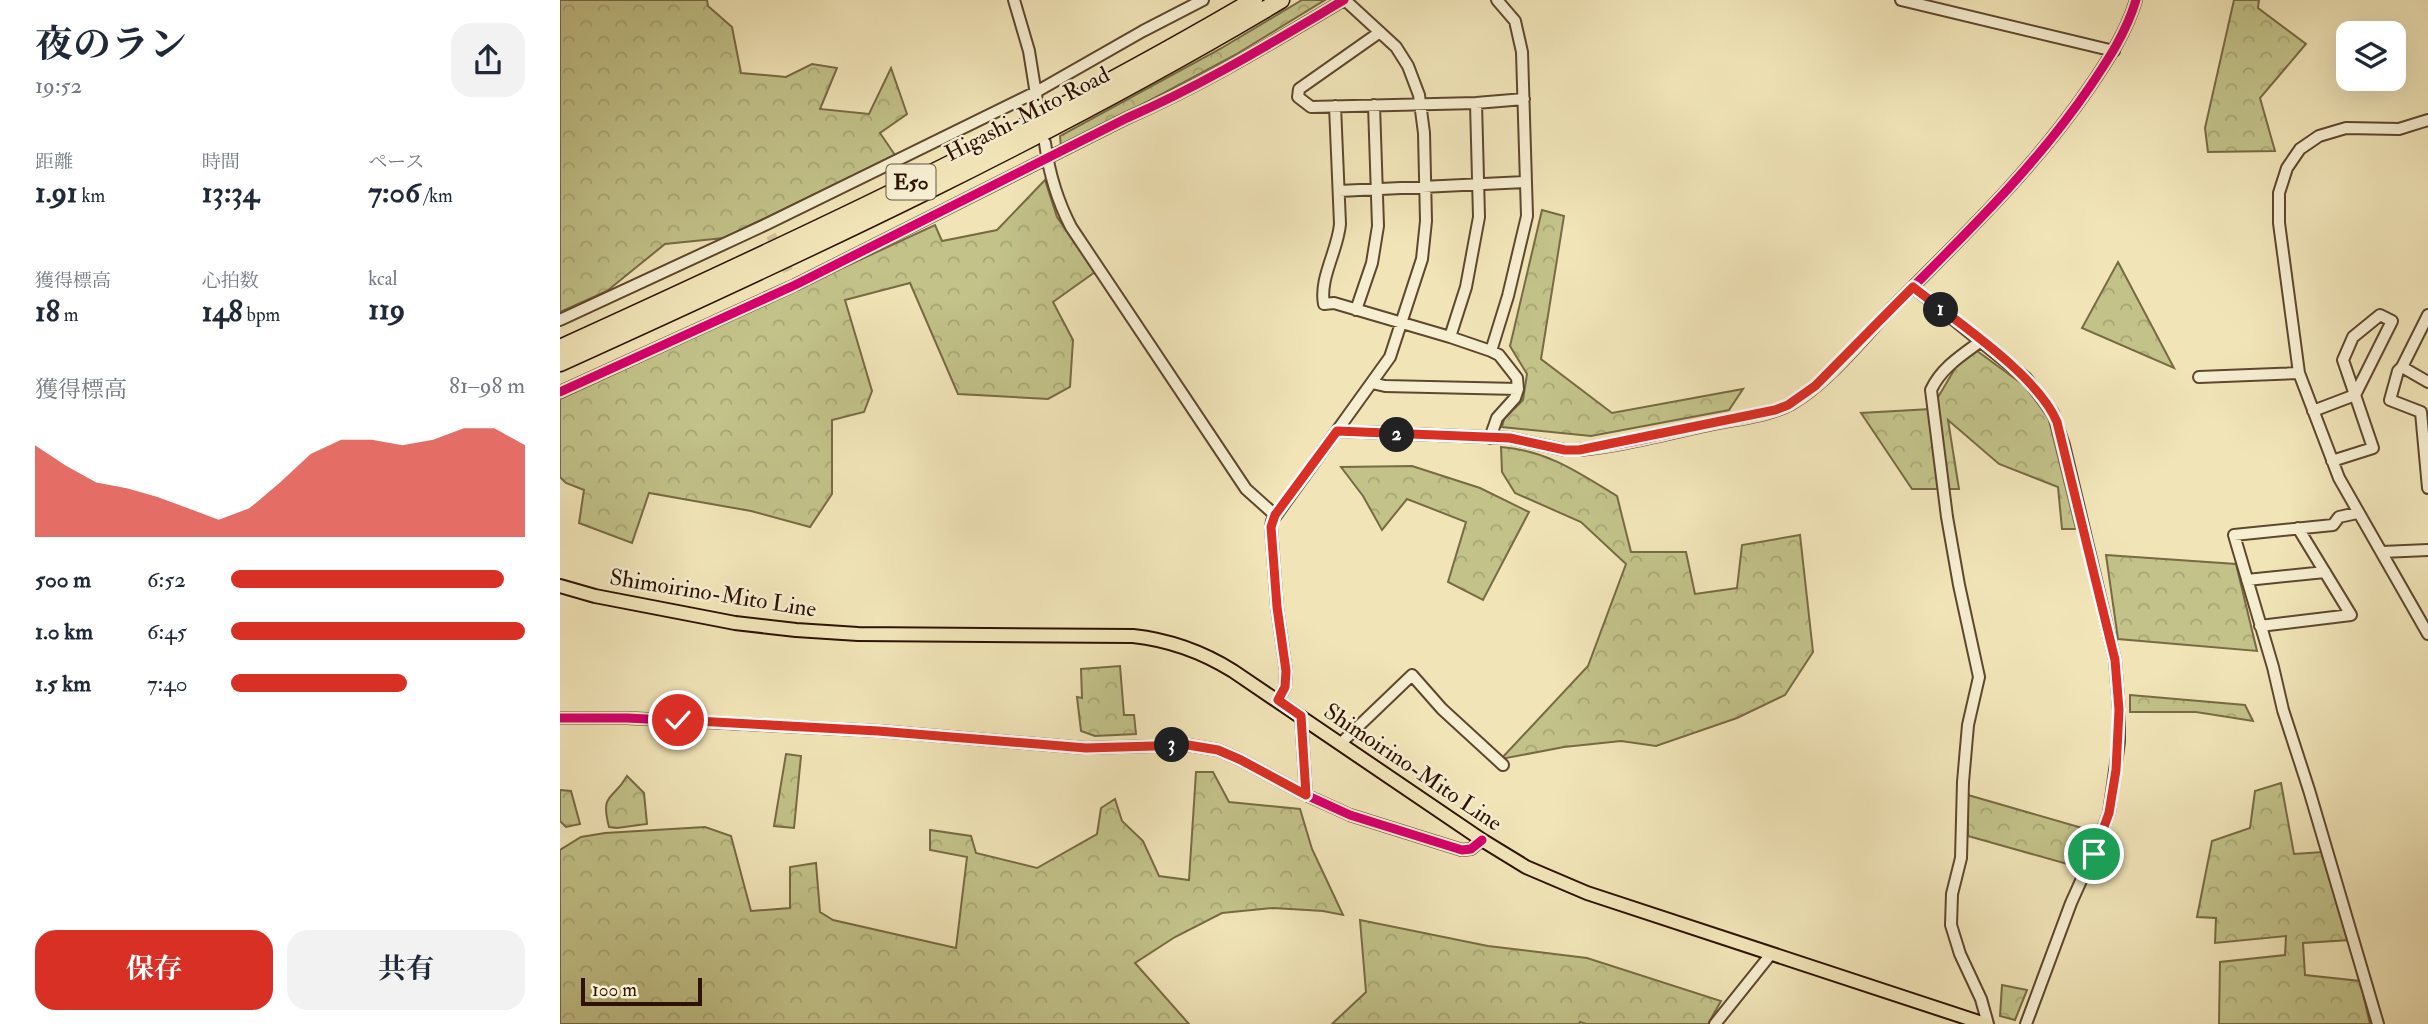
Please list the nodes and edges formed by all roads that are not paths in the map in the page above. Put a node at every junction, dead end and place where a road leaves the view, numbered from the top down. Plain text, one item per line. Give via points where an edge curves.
1 (1014, 0) edge
2 (1203, 0) edge
3 (1254, 0) edge
4 (1281, 0) edge
5 (1344, 0) edge
6 (1497, 0) edge
7 (1901, 0) edge
8 (2136, 0) edge
9 (1380, 32) junction
10 (2113, 51) junction
11 (1036, 92) junction
12 (1524, 99) junction
13 (1420, 103) junction
14 (1476, 103) junction
15 (1374, 105) junction
16 (1335, 106) junction
17 (1038, 107) dead end
18 (2428, 120) edge
19 (1045, 143) dead end
20 (1047, 160) junction
21 (1525, 183) junction
22 (1478, 185) junction
23 (1425, 186) junction
24 (1378, 188) junction
25 (1339, 191) junction
26 (1913, 287) junction
27 (1356, 310) junction
28 (2428, 315) edge
29 (560, 320) edge
30 (1402, 324) junction
31 (1450, 337) junction
32 (1981, 341) junction
33 (560, 348) edge
34 (1491, 351) junction
35 (560, 363) edge
36 (2402, 368) junction
37 (2299, 373) junction
38 (2199, 377) dead end
39 (2428, 382) edge
40 (1371, 383) junction
41 (1518, 389) junction
42 (560, 392) edge
43 (2355, 396) junction
44 (2314, 411) junction
45 (1337, 431) junction
46 (1490, 438) junction
47 (2332, 461) junction
48 (2428, 488) edge
49 (2357, 513) junction
50 (1275, 515) junction
51 (2298, 528) junction
52 (2428, 550) edge
53 (2382, 552) junction
54 (2325, 572) junction
55 (2247, 580) junction
56 (560, 586) edge
57 (2424, 619) edge
58 (2260, 626) junction
59 (2428, 634) edge
60 (1278, 700) junction
61 (1301, 716) junction
62 (560, 718) edge
63 (1340, 744) junction
64 (1503, 765) dead end
65 (1306, 795) junction
66 (1482, 840) junction
67 (1770, 954) junction
68 (1715, 1024) edge
69 (1987, 1024) edge
70 (2026, 1024) edge
71 (2378, 1024) edge

1 - 11 street
2 - 11 street
3 - 33 highway, Higashi-Mito Road / E50 via 982,147
4 - 35 highway, Higashi-Mito Road / E50 via 989,160
5 - 9 street
5 - 20 street via 1248,56
6 - 12 street via 1519,32
7 - 10 street
8 - 10 street
9 - 13 street via 1408,66
9 - 16 street via 1299,89 1298,97 1311,107
10 - 26 street via 2054,136
11 - 17 street
11 - 29 street via 769,230
12 - 14 street
12 - 21 street
13 - 14 street
13 - 15 street
13 - 23 street
14 - 22 street
15 - 16 street
15 - 24 street
16 - 25 street
18 - 37 street via 2399,129 2346,128 2319,136 2300,149 2287,168 2279,192 2279,223
19 - 20 street
20 - 42 street
20 - 50 street via 1057,198 1072,228 1246,489
21 - 22 street
21 - 34 street via 1527,216
22 - 23 street
22 - 31 street via 1479,217 1466,287
23 - 24 street
23 - 30 street via 1422,259
24 - 25 street
24 - 27 street via 1376,246
25 - 27 street via 1339,238 1322,294 1324,304
26 - 32 street
26 - 46 street via 1803,397 1788,405 1594,449 1565,450
27 - 30 street
28 - 36 street
30 - 31 street
30 - 40 street via 1390,357
31 - 34 street
32 - 69 street via 1952,363 1931,390 1947,517 1979,677 1968,725 1961,858 1952,894 1951,925
32 - 70 street via 2035,388 2057,422 2115,660 2119,710 2109,813
34 - 41 street via 1513,371
36 - 39 street
36 - 48 street via 2390,400 2421,412
37 - 38 street
37 - 44 street
40 - 41 street
40 - 45 street
41 - 46 street via 1497,418
43 - 43 street via 2392,321 2380,315 2353,337 2343,360
43 - 44 street
43 - 47 street via 2373,448
44 - 47 street
45 - 46 street
45 - 50 street
47 - 49 street
49 - 51 street via 2339,517 2333,525
49 - 53 street
50 - 60 street via 1271,527 1287,680
51 - 54 street
51 - 55 street via 2234,535
52 - 53 street
53 - 57 street
54 - 55 street
54 - 58 street via 2351,615
55 - 58 street
56 - 60 main road, Shimoirino-Mito Line via 734,623 796,630 1148,637 1205,655
57 - 59 street
58 - 71 street
60 - 61 main road, Shimoirino-Mito Line
61 - 63 main road, Shimoirino-Mito Line
61 - 65 street
62 - 65 street via 878,731 1086,748 1188,745 1218,750
63 - 64 street via 1412,675
63 - 66 main road, Shimoirino-Mito Line
65 - 66 street via 1350,815 1462,849 1471,849
66 - 67 main road, Shimoirino-Mito Line via 1526,867 1587,893
67 - 68 street
67 - 69 main road, Shimoirino-Mito Line

